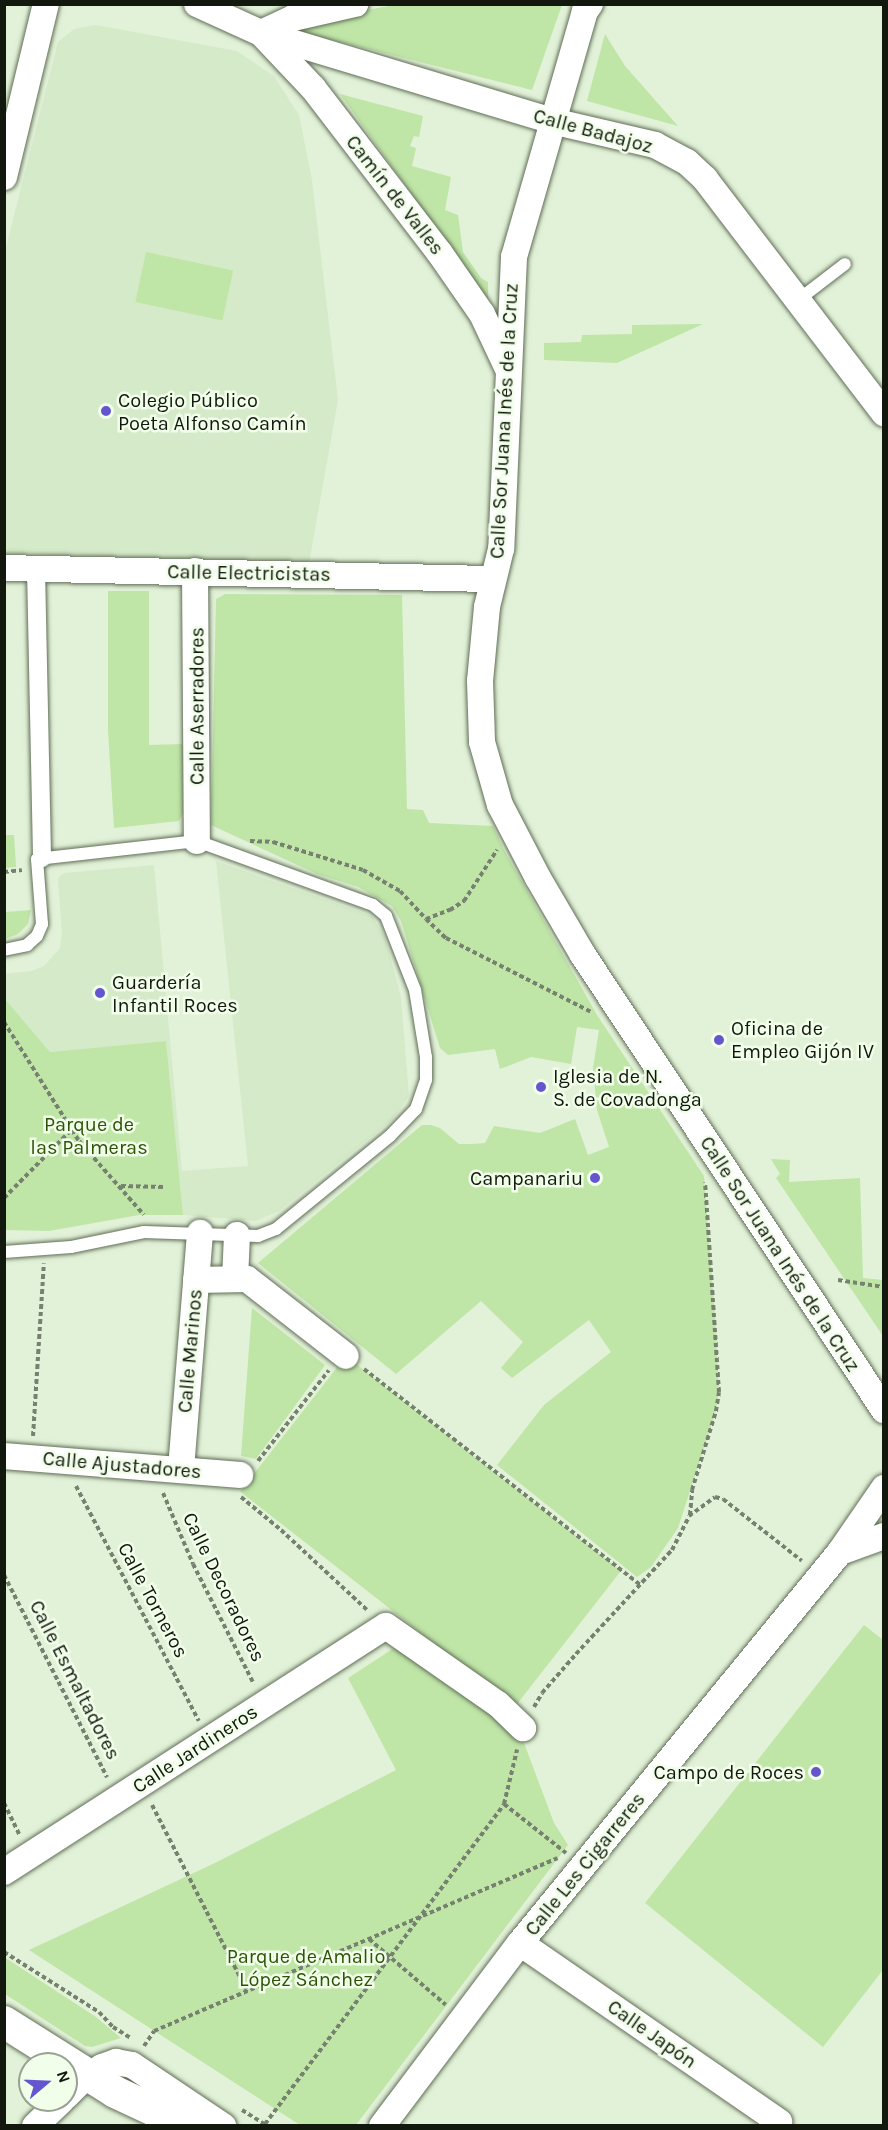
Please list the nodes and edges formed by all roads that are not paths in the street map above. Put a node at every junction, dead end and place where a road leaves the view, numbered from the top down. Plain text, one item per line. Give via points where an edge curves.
1 (46, 4) edge
2 (197, 4) edge
3 (355, 4) edge
4 (587, 8) edge
5 (261, 33) junction
6 (552, 121) junction
7 (4, 177) edge
8 (845, 264) dead end
9 (798, 300) junction
10 (508, 371) junction
11 (884, 413) edge
12 (4, 568) edge
13 (36, 569) junction
14 (195, 571) junction
15 (493, 579) junction
16 (197, 841) junction
17 (42, 858) junction
18 (4, 950) edge
19 (200, 1233) junction
20 (237, 1235) junction
21 (4, 1252) edge
22 (235, 1279) junction
23 (196, 1280) junction
24 (344, 1354) road end
25 (884, 1410) edge
26 (4, 1456) edge
27 (181, 1469) junction
28 (240, 1475) road end
29 (884, 1488) edge
30 (884, 1536) edge
31 (840, 1552) junction
32 (523, 1728) road end
33 (4, 1872) edge
34 (520, 1943) junction
35 (4, 2022) edge
36 (38, 2052) edge
37 (78, 2085) edge
38 (78, 2086) edge
39 (50, 2112) edge
40 (781, 2124) edge
41 (35, 2126) edge
42 (188, 2126) edge
43 (223, 2126) edge
44 (382, 2126) edge

1 - 7 street
2 - 5 street
3 - 5 street via 292,18
4 - 6 street, Calle Sor Juana Inés de la Cruz
5 - 6 street, Calle Badajoz
5 - 10 street, Camín de Valles via 313,88 439,252 482,314
6 - 9 street, Calle Badajoz via 655,145 687,162 705,179
6 - 10 street, Calle Sor Juana Inés de la Cruz via 514,257
8 - 9 lane
9 - 11 street, Calle Badajoz
10 - 15 street, Calle Sor Juana Inés de la Cruz via 501,549
12 - 13 street, Calle Electricistas
13 - 14 street, Calle Electricistas
13 - 17 street
14 - 15 street, Calle Electricistas
14 - 16 street, Calle Aserradores
15 - 25 street, Calle Sor Juana Inés de la Cruz via 480,681 482,742 500,805 583,955
16 - 17 lane
16 - 20 lane via 373,905 386,916 415,990 426,1057 426,1080 416,1108 390,1136 276,1229 258,1236
17 - 18 lane via 37,859 42,924 27,945
19 - 20 lane
19 - 21 lane via 144,1232 44,1251
19 - 23 street, Calle Marinos
20 - 22 street
22 - 23 street
22 - 24 street via 247,1279
23 - 27 street, Calle Marinos
26 - 27 street, Calle Ajustadores
27 - 28 street, Calle Ajustadores
29 - 31 street, Calle Les Cigarreres
30 - 31 street
31 - 34 street, Calle Les Cigarreres
32 - 33 street, Calle Jardineros via 498,1704 386,1626
34 - 40 street, Calle Japón
34 - 44 street, Calle Les Cigarreres
35 - 36 street
37 - 43 street via 116,2062 132,2065
38 - 42 street via 115,2092
39 - 41 street

